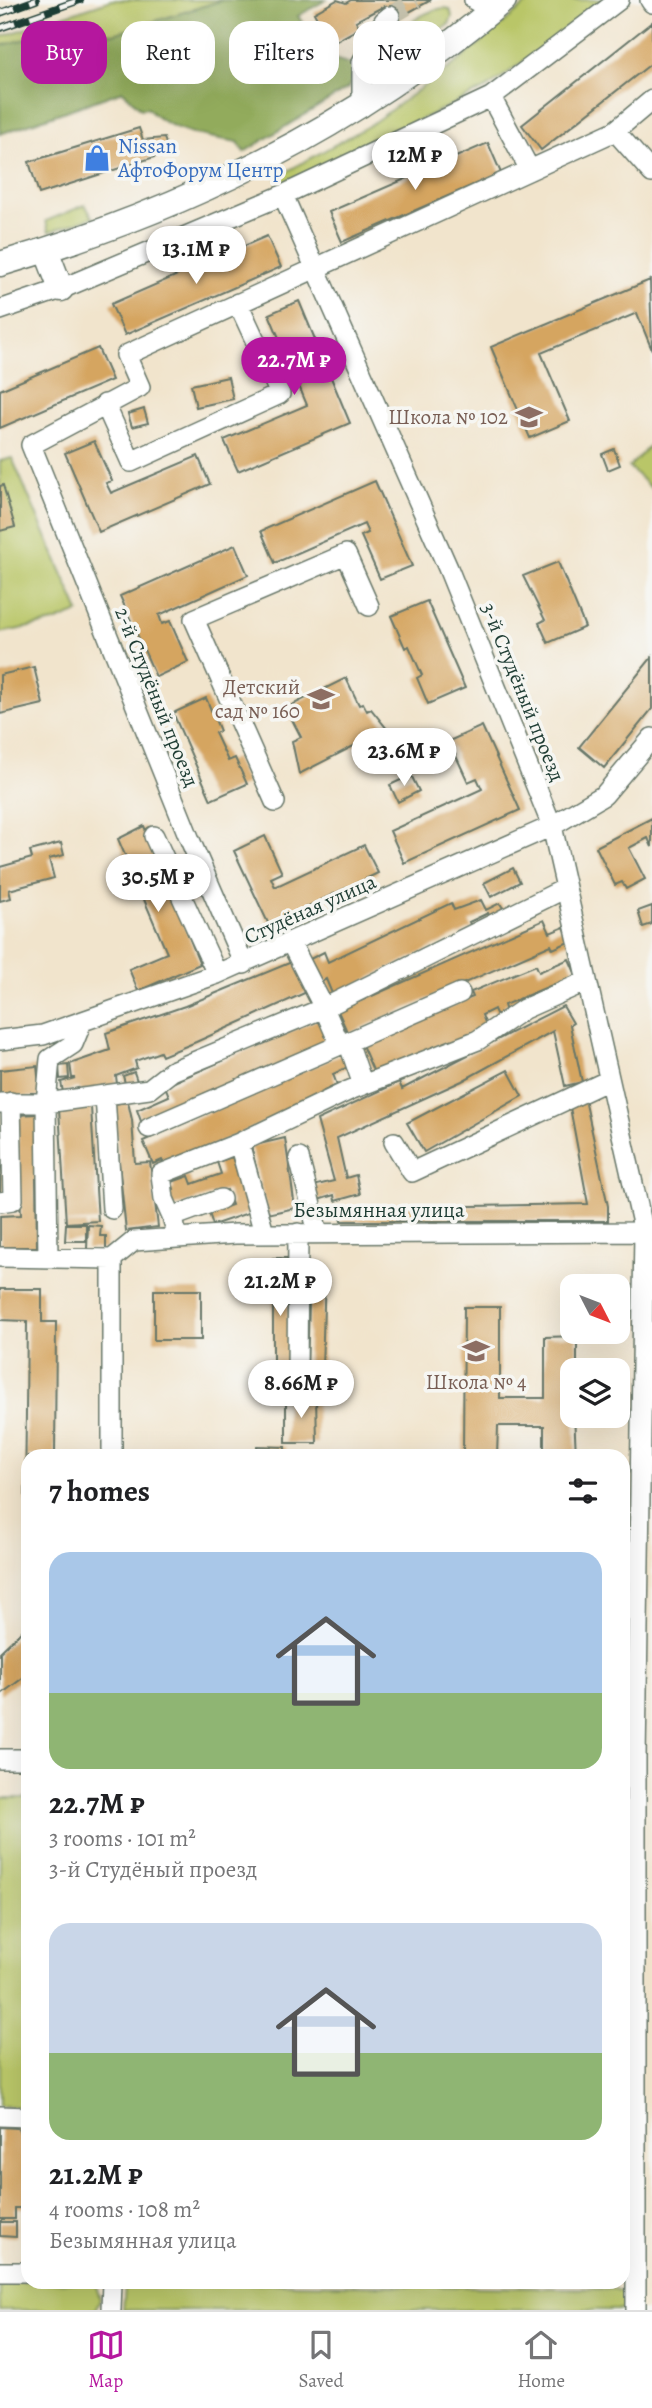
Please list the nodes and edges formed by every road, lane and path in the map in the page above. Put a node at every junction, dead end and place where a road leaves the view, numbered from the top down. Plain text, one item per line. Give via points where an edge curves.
1 (619, 0) edge
2 (490, 3) edge
3 (390, 16) tunnel mouth
4 (491, 97) junction
5 (652, 100) edge
6 (362, 107) junction
7 (615, 131) junction
8 (530, 170) junction
9 (652, 173) edge
10 (283, 195) junction
11 (46, 250) junction
12 (0, 264) edge
13 (314, 268) junction
14 (61, 289) junction
15 (238, 303) junction
16 (0, 310) edge
17 (105, 404) junction
18 (369, 606) dead end
19 (652, 738) edge
20 (275, 802) dead end
21 (552, 826) junction
22 (154, 836) dead end
23 (566, 888) junction
24 (291, 943) junction
25 (244, 964) junction
26 (217, 974) junction
27 (587, 981) junction
28 (460, 993) dead end
29 (324, 1008) junction
30 (82, 1022) junction
31 (0, 1040) edge
32 (344, 1043) junction
33 (609, 1080) junction
34 (363, 1085) junction
35 (105, 1095) junction
36 (5, 1102) edge
37 (46, 1103) junction
38 (149, 1128) dead end
39 (394, 1142) dead end
40 (239, 1143) junction
41 (299, 1158) dead end
42 (221, 1199) dead end
43 (0, 1202) edge
44 (112, 1209) dead end
45 (172, 1217) junction
46 (648, 1232) edge
47 (264, 1233) junction
48 (298, 1233) junction
49 (318, 1233) junction
50 (179, 1238) junction
51 (0, 1257) edge
52 (48, 1258) junction
53 (112, 1259) junction
54 (297, 1381) dead end
55 (112, 1449) edge
56 (637, 1757) edge
57 (0, 1759) edge
58 (21, 1759) edge
59 (0, 2116) edge
60 (21, 2117) edge
61 (644, 2196) edge
62 (0, 2272) edge
63 (21, 2272) edge
64 (637, 2272) edge
65 (112, 2289) edge
66 (111, 2310) edge
67 (636, 2310) edge

1 - 4 street
2 - 6 main road via 444,50
3 - 6 street via 362,62
4 - 8 street
4 - 10 street
5 - 7 street
6 - 11 main road via 251,170 147,215
7 - 8 street
7 - 9 street
8 - 13 street
10 - 13 street, 3-й Студёный проезд
10 - 14 street
11 - 12 main road
11 - 14 main road
13 - 15 street
13 - 21 street, 3-й Студёный проезд via 448,568
14 - 16 street
15 - 17 street via 125,355 140,387
15 - 17 street via 280,394 131,462
17 - 25 street, 2-й Студёный проезд via 32,445
18 - 20 street via 346,555 194,620
19 - 21 street, Студёная улица via 604,795
21 - 23 street, 3-й Студёный проезд
21 - 24 street, Студёная улица
22 - 26 street
23 - 27 street, 3-й Студёный проезд
23 - 29 street
24 - 25 street, Студёная улица
24 - 29 street
25 - 26 street, Студёная улица
26 - 30 street, Студёная улица
27 - 33 street, 3-й Студёный проезд
27 - 34 street via 524,1009 478,1040
28 - 32 street
29 - 32 street
29 - 35 street via 172,1071 149,1089
30 - 31 street, Студёная улица via 43,1035
30 - 37 street via 73,1044 50,1059
32 - 34 street
32 - 38 street
33 - 39 street via 412,1172
33 - 46 street, 3-й Студёный проезд
34 - 40 street
35 - 37 street
35 - 44 street
36 - 37 street
36 - 43 street via 13,1200
37 - 52 street
40 - 45 street via 161,1174
40 - 47 street
41 - 49 street
42 - 45 street
45 - 50 street
46 - 49 street, Безымянная улица
46 - 56 street, 3-й Студёный проезд
47 - 48 street, Безымянная улица
47 - 50 street, Безымянная улица
48 - 49 street, Безымянная улица
48 - 54 street
50 - 53 street, Безымянная улица via 134,1241
51 - 52 street
52 - 53 street
53 - 55 street
56 - 61 street, 3-й Студёный проезд
57 - 58 street
59 - 60 street
61 - 64 street, 3-й Студёный проезд
62 - 63 street
64 - 67 street, 3-й Студёный проезд
65 - 66 street

